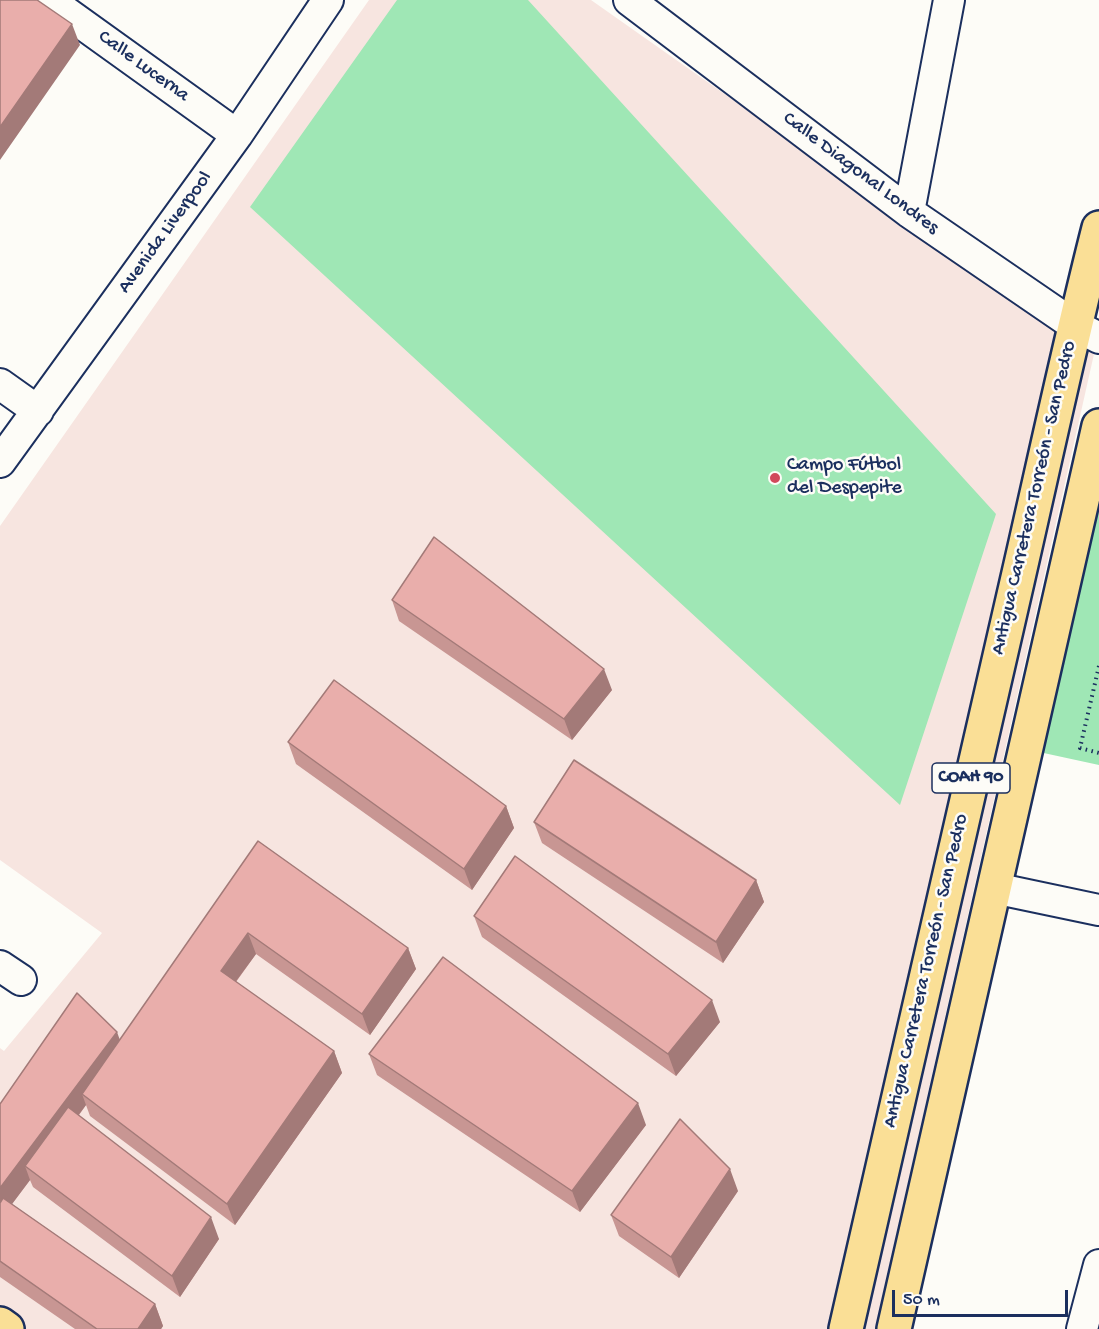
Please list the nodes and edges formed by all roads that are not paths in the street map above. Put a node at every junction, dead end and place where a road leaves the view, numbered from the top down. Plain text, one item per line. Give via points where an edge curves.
1 (49, 0) edge
2 (328, 0) edge
3 (629, 0) edge
4 (949, 0) edge
5 (237, 135) junction
6 (909, 212) junction
7 (1099, 228) edge
8 (1087, 332) edge
9 (0, 384) edge
10 (38, 411) junction
11 (1098, 437) edge
12 (0, 462) edge
13 (994, 888) junction
14 (1099, 910) edge
15 (1099, 1265) edge
16 (0, 1324) edge
17 (7, 1329) edge
18 (846, 1329) edge
19 (894, 1329) edge
20 (1082, 1329) edge

1 - 5 street, Calle Lucerna
2 - 5 street, Avenida Liverpool
3 - 6 street, Calle Diagonal Londres
4 - 6 street
5 - 10 street, Avenida Liverpool
6 - 8 street, Calle Diagonal Londres
7 - 8 main road, Antigua Carretera Torreón - San Pedro / COAH 90
8 - 18 main road, Antigua Carretera Torreón - San Pedro / COAH 90 via 1050,439
9 - 10 street
10 - 12 street, Avenida Liverpool
11 - 13 main road, COAH 90
13 - 14 street
13 - 19 main road, COAH 90
15 - 20 street
16 - 17 main road

